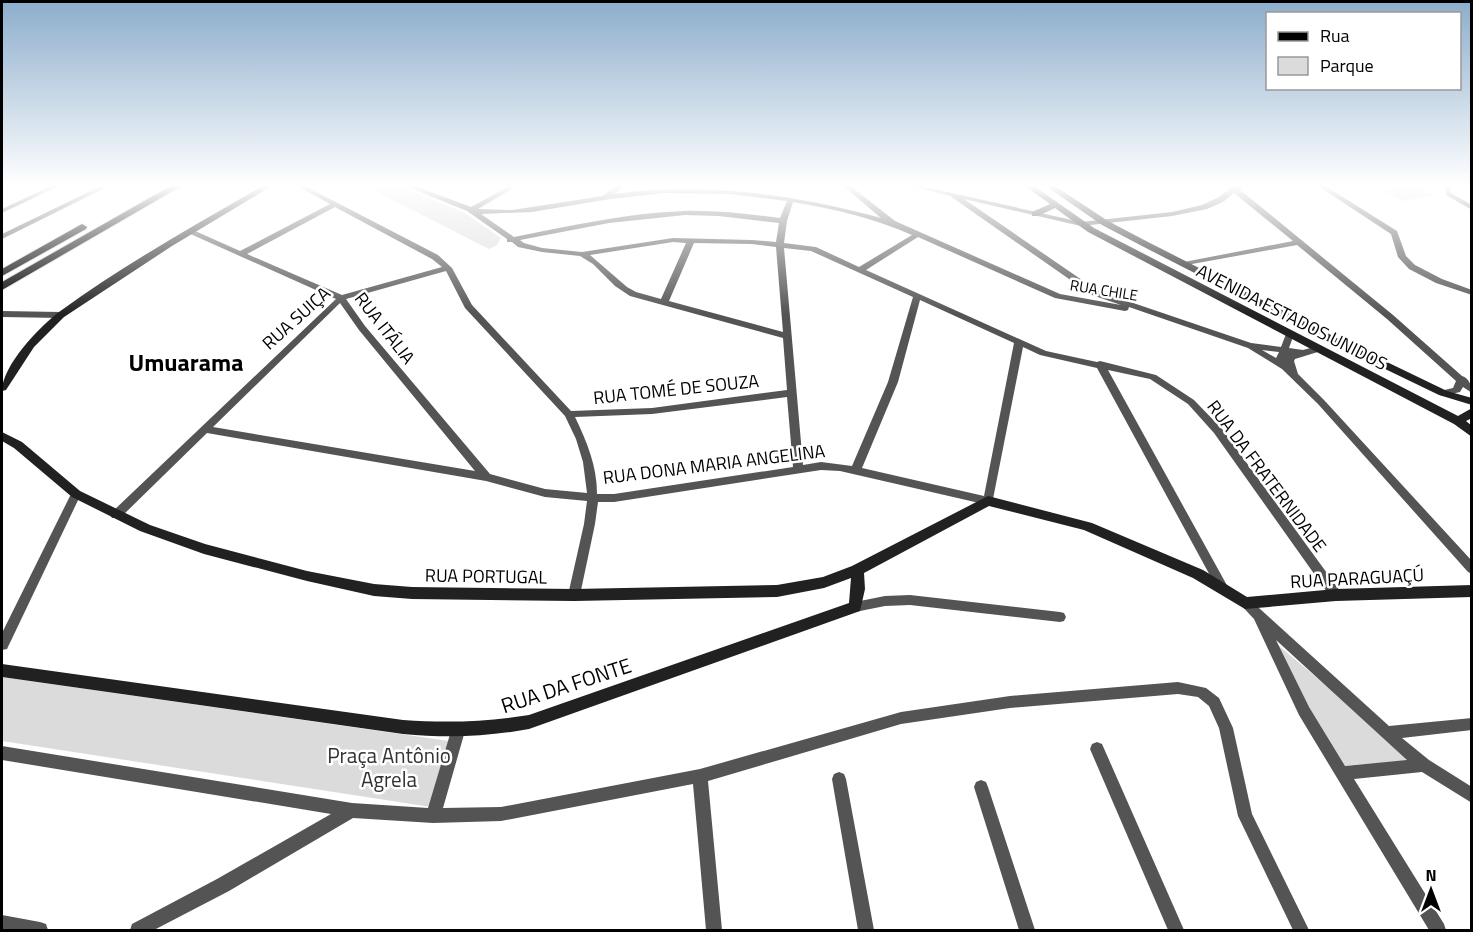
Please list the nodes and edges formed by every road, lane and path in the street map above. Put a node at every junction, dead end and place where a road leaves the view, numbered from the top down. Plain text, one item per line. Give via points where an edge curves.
1 (21, 227) edge
2 (82, 227) edge
3 (105, 227) edge
4 (198, 227) edge
5 (291, 227) edge
6 (378, 227) edge
7 (493, 227) edge
8 (579, 227) edge
9 (782, 227) edge
10 (903, 227) edge
11 (1000, 227) edge
12 (1088, 227) edge
13 (1114, 227) edge
14 (1283, 227) edge
15 (1385, 227) edge
16 (190, 232) junction
17 (918, 234) junction
18 (2, 237) edge
19 (509, 240) junction
20 (692, 240) junction
21 (1299, 242) junction
22 (780, 244) junction
23 (243, 253) junction
24 (582, 254) junction
25 (1184, 264) junction
26 (448, 268) junction
27 (860, 270) junction
28 (3, 271) edge
29 (2, 287) edge
30 (1095, 293) junction
31 (1472, 293) edge
32 (917, 296) junction
33 (341, 298) junction
34 (664, 303) junction
35 (1091, 304) junction
36 (1143, 310) junction
37 (2, 315) edge
38 (61, 315) junction
39 (1290, 334) junction
40 (787, 336) junction
41 (1019, 343) junction
42 (1250, 346) junction
43 (1318, 349) junction
44 (1282, 350) junction
45 (1300, 352) junction
46 (1100, 364) junction
47 (1284, 367) junction
48 (1295, 376) junction
49 (1462, 379) junction
50 (2, 388) edge
51 (1472, 390) edge
52 (791, 393) junction
53 (1443, 393) junction
54 (1472, 402) edge
55 (1472, 412) edge
56 (569, 414) junction
57 (1458, 421) junction
58 (205, 429) junction
59 (1472, 433) edge
60 (2, 436) edge
61 (798, 469) junction
62 (856, 470) junction
63 (486, 477) junction
64 (76, 494) junction
65 (594, 498) junction
66 (988, 501) junction
67 (116, 515) junction
68 (1472, 569) edge
69 (857, 570) junction
70 (1223, 589) junction
71 (1472, 591) edge
72 (574, 595) junction
73 (1336, 595) junction
74 (1245, 603) junction
75 (855, 606) junction
76 (1060, 617) dead end
77 (1260, 619) junction
78 (2, 645) edge
79 (2, 669) edge
80 (1472, 724) edge
81 (458, 731) junction
82 (1386, 733) junction
83 (1097, 748) dead end
84 (2, 753) edge
85 (1424, 765) junction
86 (1342, 773) junction
87 (700, 776) junction
88 (838, 779) dead end
89 (981, 787) dead end
90 (1472, 796) edge
91 (352, 810) junction
92 (433, 816) junction
93 (2, 923) edge
94 (40, 930) edge
95 (138, 930) edge
96 (714, 930) edge
97 (866, 930) edge
98 (1027, 930) edge
99 (1176, 930) edge
100 (1301, 930) edge
101 (1438, 930) edge

1 - 18 street
2 - 28 main road
3 - 29 main road
4 - 16 street
5 - 23 street
6 - 26 street, RUA TOMÉ DE SOUZA via 435,257
7 - 19 street
8 - 19 street
9 - 22 street
10 - 17 street, RUA CHILE
11 - 30 street
12 - 39 street, AVENIDA ESTADOS UNIDOS
13 - 25 street, AVENIDA ESTADOS UNIDOS
14 - 21 street
15 - 31 street via 1394,233 1402,257 1412,267
16 - 23 street, RUA ITÁLIA
16 - 38 street
17 - 27 street
17 - 35 street, RUA CHILE via 1058,296
19 - 24 street, RUA DA FRATERNIDADE via 542,250
20 - 22 street, RUA DA FRATERNIDADE
20 - 24 street, RUA DA FRATERNIDADE via 652,242
20 - 34 street
21 - 25 street
21 - 49 street
22 - 27 street, RUA DA FRATERNIDADE via 813,249
22 - 40 street
23 - 33 street, RUA ITÁLIA
24 - 34 street via 597,263 617,286
25 - 53 street, AVENIDA ESTADOS UNIDOS
26 - 33 street, RUA SUIÇA
26 - 56 street, RUA TOMÉ DE SOUZA via 468,306
27 - 32 street, RUA DA FRATERNIDADE
30 - 35 street
30 - 36 street
32 - 41 street, RUA DA FRATERNIDADE
32 - 62 street via 892,382
33 - 58 street, RUA SUIÇA
33 - 63 street, RUA ITÁLIA
34 - 40 street
35 - 36 street, RUA CHILE
36 - 42 street
37 - 38 street
38 - 50 street via 30,345
39 - 43 street, AVENIDA ESTADOS UNIDOS
39 - 44 street
40 - 52 street
41 - 46 street, RUA DA FRATERNIDADE via 1043,353
41 - 66 street
42 - 44 street
42 - 47 street
43 - 45 street
43 - 57 street, AVENIDA ESTADOS UNIDOS
44 - 45 street
44 - 47 street via 1280,361
45 - 48 street via 1289,361
46 - 70 street
46 - 73 street, RUA DA FRATERNIDADE via 1153,376 1191,402 1218,431
47 - 48 street
48 - 68 street
49 - 51 street
49 - 53 street via 1457,390
52 - 56 street, RUA TOMÉ DE SOUZA via 652,411
52 - 61 street
53 - 54 street, AVENIDA ESTADOS UNIDOS
55 - 57 street
56 - 65 street via 593,472
57 - 59 street, AVENIDA ESTADOS UNIDOS
58 - 63 street, RUA DONA MARIA ANGELINA
58 - 67 street, RUA SUIÇA
60 - 64 street, RUA PORTUGAL
61 - 62 street, RUA DONA MARIA ANGELINA via 821,466
61 - 65 street, RUA DONA MARIA ANGELINA
62 - 66 street, RUA DONA MARIA ANGELINA
63 - 65 street, RUA DONA MARIA ANGELINA via 545,492
64 - 67 street, RUA PORTUGAL
64 - 78 street
65 - 72 street
66 - 69 street, RUA PORTUGAL
66 - 70 street, RUA DONA MARIA ANGELINA via 1087,526 1198,574
67 - 72 street, RUA PORTUGAL via 204,549 374,590
69 - 72 street, RUA PORTUGAL via 824,582 777,591
69 - 75 street
70 - 74 street, RUA DONA MARIA ANGELINA
71 - 73 street, RUA PARAGUAÇÚ
73 - 74 street, RUA PARAGUAÇÚ
74 - 77 street
75 - 76 street, RUA DA FONTE via 910,600
75 - 81 street, RUA DA FONTE via 529,722
77 - 82 street
77 - 86 street via 1289,683
79 - 81 street, RUA DA FONTE via 369,722
80 - 82 street
81 - 92 street
82 - 85 street
83 - 99 street
84 - 91 street
85 - 86 street
85 - 90 street
86 - 101 street
87 - 92 street via 501,814
87 - 96 street
87 - 100 street via 901,718 1010,702 1178,688 1201,692 1214,702 1226,728 1245,816
88 - 97 street
89 - 98 street
91 - 92 street
91 - 95 street
93 - 94 street

